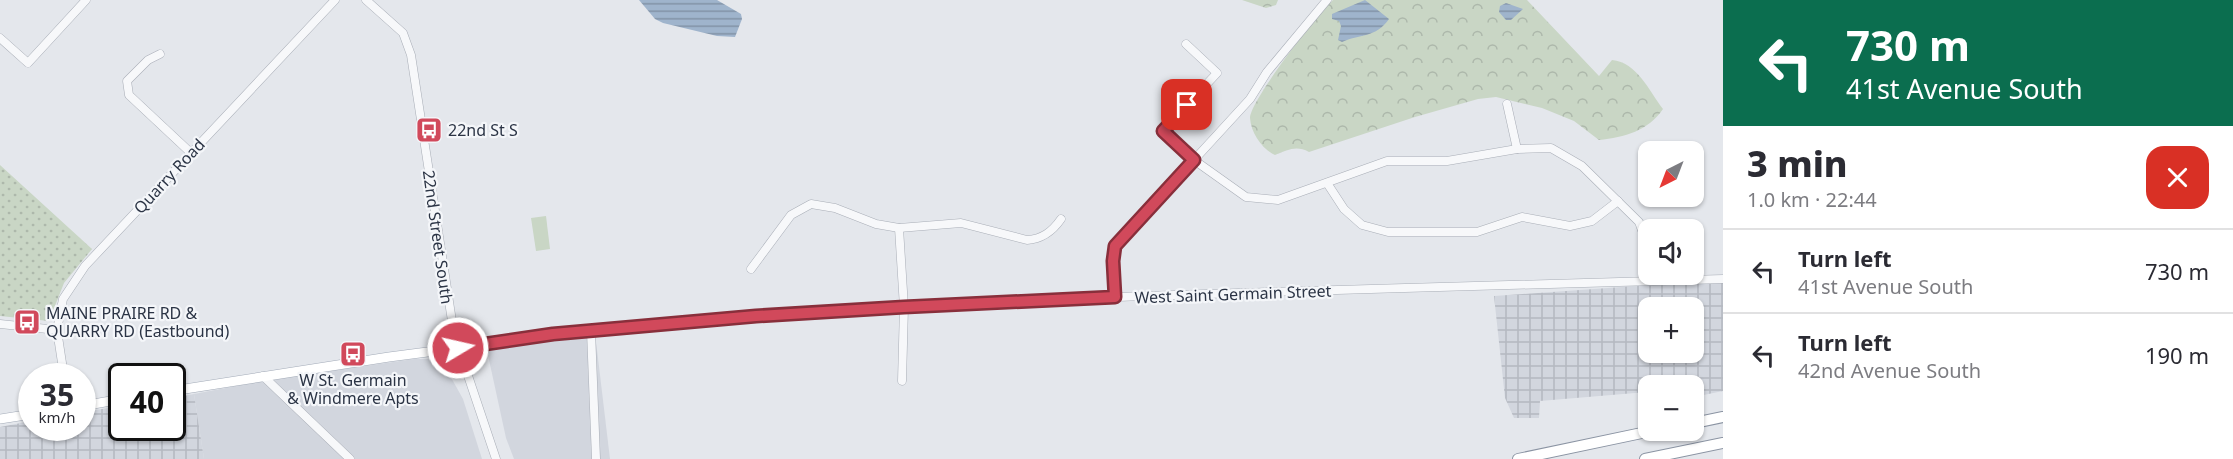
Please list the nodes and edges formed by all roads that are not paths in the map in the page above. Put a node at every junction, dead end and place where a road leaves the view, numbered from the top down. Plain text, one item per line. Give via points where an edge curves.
1 (86, 0) edge
2 (335, 0) edge
3 (366, 0) edge
4 (1327, 0) edge
5 (0, 38) edge
6 (1186, 44) dead end
7 (160, 54) dead end
8 (1507, 104) dead end
9 (1517, 149) junction
10 (191, 153) junction
11 (1194, 160) junction
12 (1327, 183) junction
13 (1618, 201) junction
14 (1061, 219) dead end
15 (1638, 221) edge
16 (899, 228) junction
17 (751, 268) dead end
18 (1638, 279) edge
19 (1704, 279) edge
20 (1723, 279) edge
21 (1115, 297) junction
22 (904, 307) junction
23 (0, 324) edge
24 (57, 330) junction
25 (591, 331) junction
26 (458, 348) junction
27 (62, 363) edge
28 (264, 376) junction
29 (902, 381) dead end
30 (186, 389) edge
31 (18, 416) edge
32 (1723, 417) edge
33 (0, 419) edge
34 (1704, 421) edge
35 (1638, 434) edge
36 (1723, 443) edge
37 (350, 459) edge
38 (496, 459) edge
39 (596, 459) edge
40 (1518, 459) edge
41 (1645, 459) edge

1 - 5 street via 28,63
2 - 10 street, Quarry Road
3 - 26 street, 22nd Street South via 403,33 411,55 449,313
4 - 11 street via 1267,72 1250,99
6 - 11 street via 1217,73 1163,131
7 - 10 street via 127,81 129,95
8 - 9 street
9 - 12 street via 1447,161 1387,161
9 - 13 street via 1551,148 1582,166
10 - 24 street, Quarry Road via 85,266 63,299
11 - 12 street via 1246,197 1278,200
11 - 21 street via 1115,246
12 - 13 street via 1344,209 1362,225 1388,232 1477,232 1522,217 1570,226 1592,221
13 - 15 street
14 - 16 street via 1052,231 1037,240 961,223
16 - 17 street via 811,204 791,215
16 - 22 street
18 - 21 street, West Saint Germain Street
19 - 20 street, West Saint Germain Street
21 - 22 street, West Saint Germain Street
22 - 25 street, West Saint Germain Street
22 - 29 street
23 - 24 street
24 - 27 street, Quarry Road
25 - 26 street, West Saint Germain Street
25 - 39 street
26 - 28 main road, West Saint Germain Street
26 - 38 street, 22nd Street South
28 - 30 main road, West Saint Germain Street
28 - 37 street
31 - 33 main road
32 - 34 highway
35 - 40 highway
36 - 41 highway

